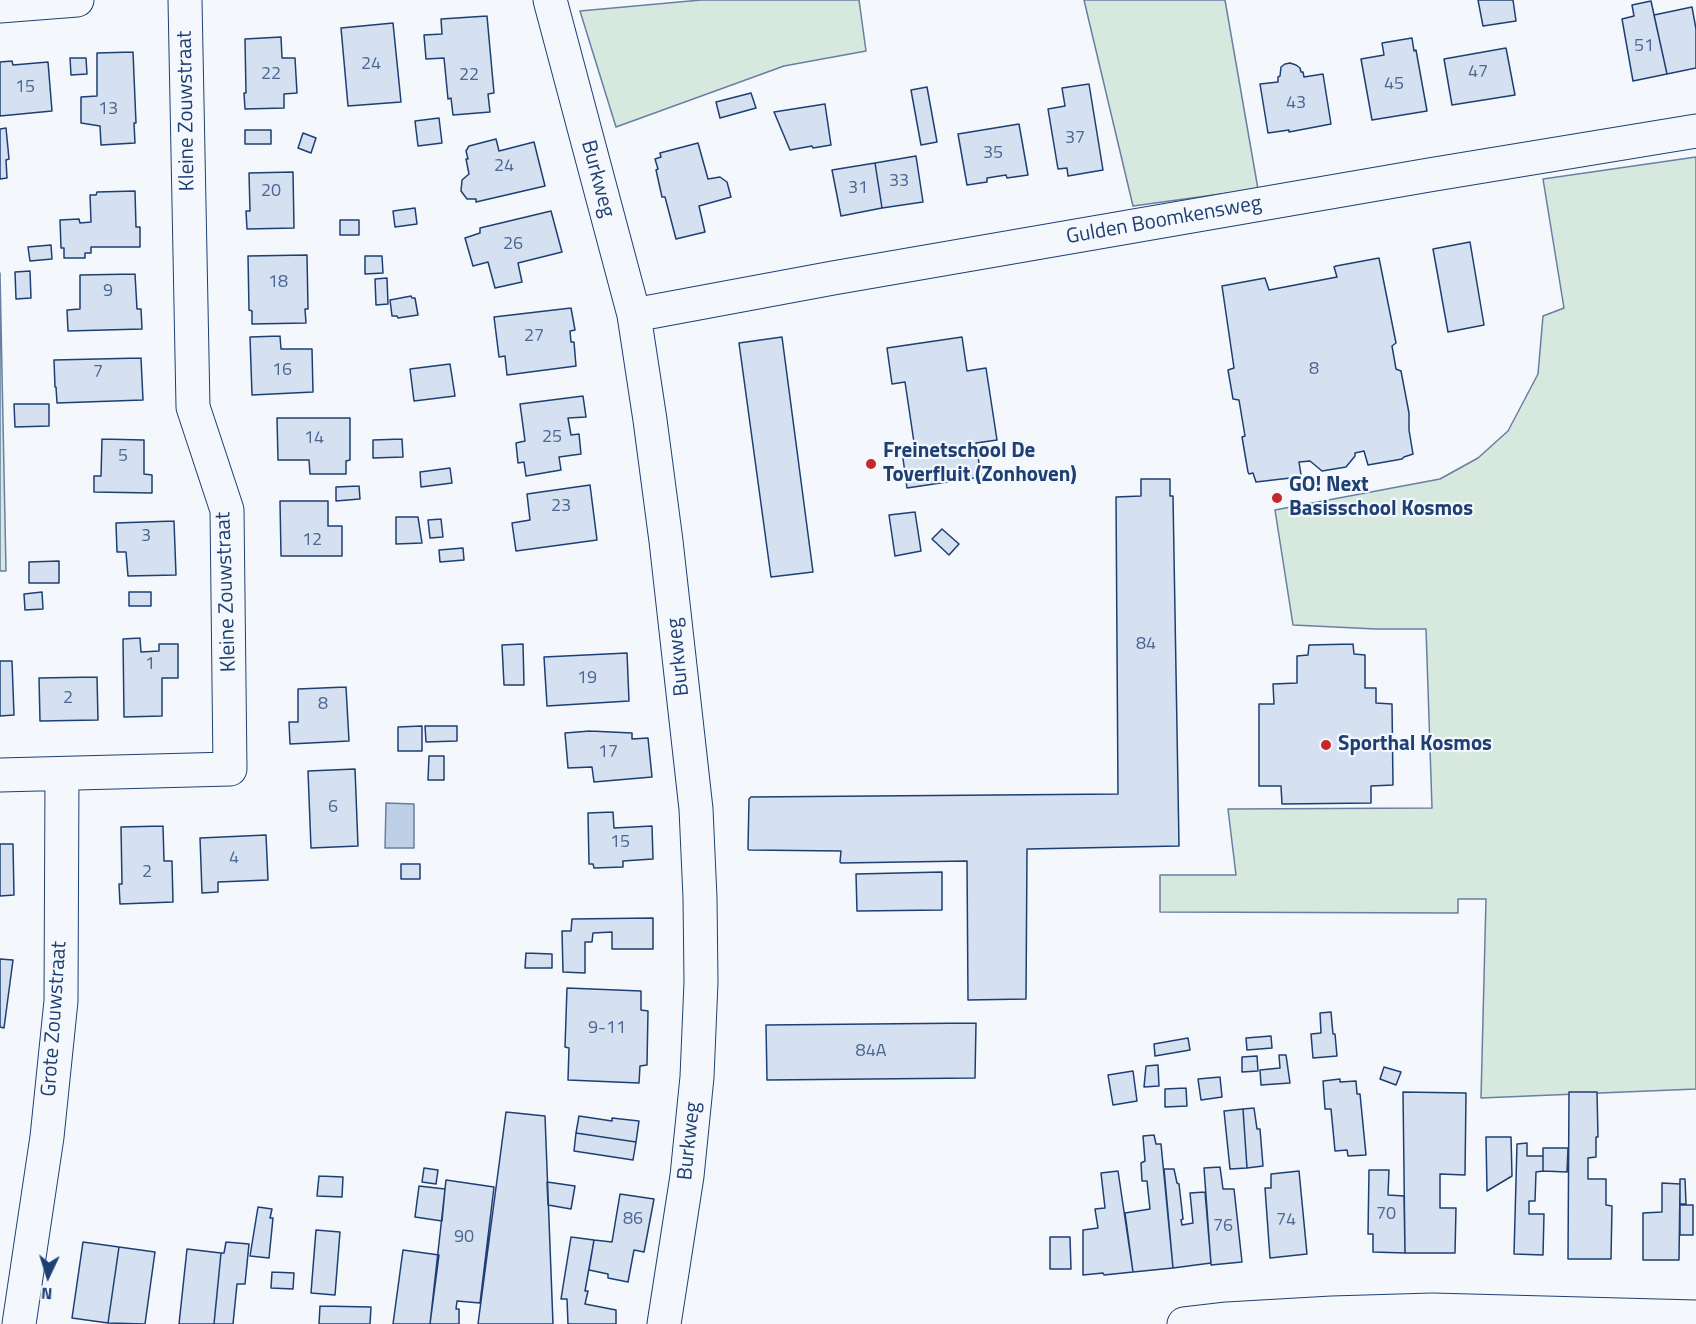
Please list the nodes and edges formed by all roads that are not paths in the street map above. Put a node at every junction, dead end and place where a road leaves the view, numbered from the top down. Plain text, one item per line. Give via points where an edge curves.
1 (78, 0) edge
2 (185, 0) edge
3 (550, 0) edge
4 (0, 6) edge
5 (1696, 131) edge
6 (634, 315) junction
7 (62, 774) junction
8 (0, 775) edge
9 (1696, 1317) edge
10 (19, 1324) edge
11 (663, 1324) edge
12 (1184, 1324) edge

1 - 4 street
2 - 7 street, Kleine Zouwstraat via 194,407 227,510 230,769
3 - 6 street, Burkweg
5 - 6 street, Gulden Boomkensweg via 1372,184
6 - 11 street, Burkweg via 668,553 696,809 700,898 697,1077 687,1176
7 - 8 street
7 - 10 street, Grote Zouwstraat via 61,1001
9 - 12 street via 1432,1310

